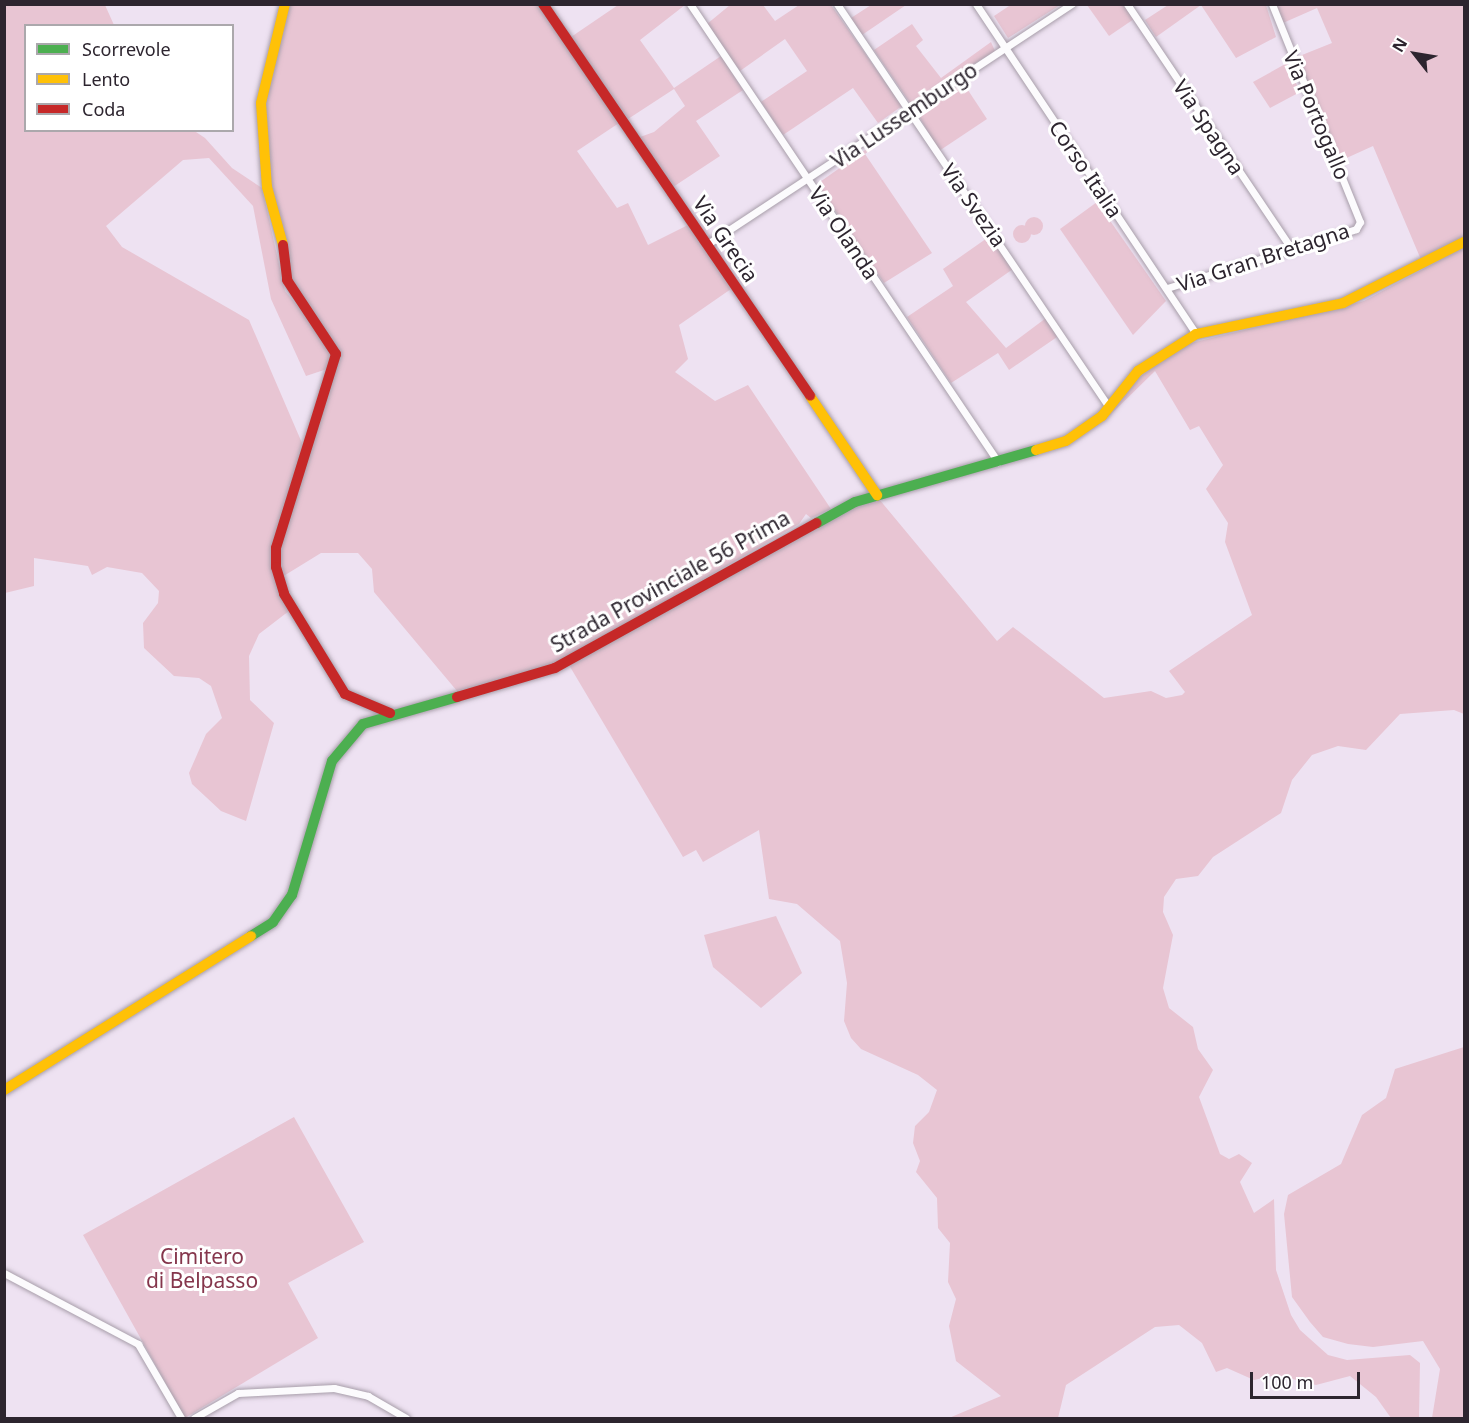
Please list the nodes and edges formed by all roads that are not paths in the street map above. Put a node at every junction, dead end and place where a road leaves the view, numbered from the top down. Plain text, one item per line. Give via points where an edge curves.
1 (285, 4) edge
2 (543, 4) edge
3 (690, 4) edge
4 (837, 4) edge
5 (976, 4) edge
6 (1072, 4) edge
7 (1127, 4) edge
8 (1272, 4) edge
9 (1005, 48) junction
10 (909, 111) junction
11 (808, 179) junction
12 (1359, 226) joint
13 (1464, 242) edge
14 (706, 245) junction
15 (1292, 250) junction
16 (1167, 288) junction
17 (1196, 334) junction
18 (1108, 407) junction
19 (998, 462) junction
20 (877, 495) junction
21 (390, 712) junction
22 (6, 1088) edge
23 (4, 1273) edge
24 (181, 1419) edge
25 (194, 1419) edge
26 (406, 1419) edge

1 - 21 street via 261,103 265,177 284,247 287,280 336,354 276,548 276,567 284,594 345,694
2 - 14 street, Via Grecia
3 - 11 street, Via Olanda
4 - 10 street, Via Svezia
5 - 9 street, Corso Italia
6 - 9 street, Via Lussemburgo
7 - 15 street, Via Spagna
8 - 12 street, Via Portogallo
9 - 10 street, Via Lussemburgo
9 - 16 street, Corso Italia
10 - 11 street, Via Lussemburgo
10 - 18 street, Via Svezia
11 - 14 street, Via Lussemburgo
11 - 19 street, Via Olanda
12 - 15 street, Via Gran Bretagna
13 - 17 street, Strada Provinciale 56 Prima via 1343,303
14 - 20 street, Via Grecia
15 - 16 street, Via Gran Bretagna
16 - 17 street, Corso Italia
17 - 18 street, Strada Provinciale 56 Prima via 1143,366
18 - 19 street, Strada Provinciale 56 Prima via 1066,441
19 - 20 street, Strada Provinciale 56 Prima
20 - 21 street, Strada Provinciale 56 Prima via 789,536 565,664
21 - 22 street, Strada Provinciale 56 Prima via 349,735 332,761 292,895 273,922
23 - 24 street via 138,1344
25 - 26 street via 238,1393 334,1388 369,1396

